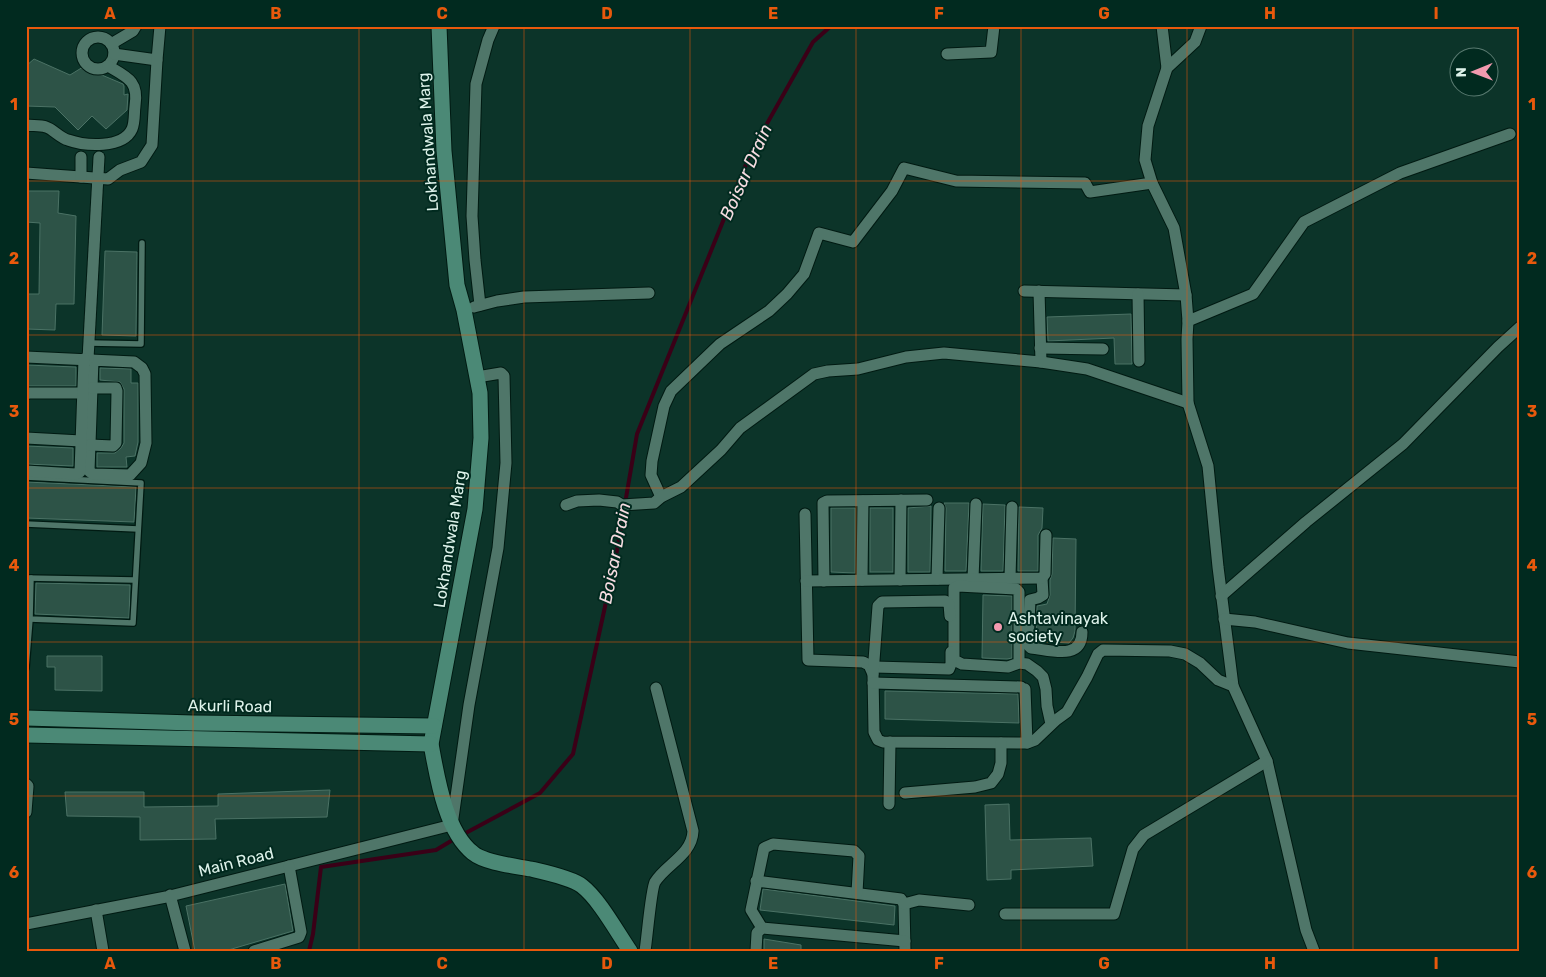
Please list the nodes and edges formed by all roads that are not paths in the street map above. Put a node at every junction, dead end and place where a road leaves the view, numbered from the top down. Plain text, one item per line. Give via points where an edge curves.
1 (136, 26) edge
2 (160, 26) edge
3 (440, 26) edge
4 (494, 26) edge
5 (994, 26) edge
6 (1162, 26) edge
7 (1201, 26) edge
8 (112, 49) junction
9 (947, 54) dead end
10 (156, 60) junction
11 (108, 66) junction
12 (1167, 68) junction
13 (26, 125) edge
14 (1510, 134) dead end
15 (81, 157) dead end
16 (99, 157) dead end
17 (26, 173) edge
18 (81, 177) junction
19 (99, 178) junction
20 (1152, 183) junction
21 (142, 243) dead end
22 (1024, 291) dead end
23 (1039, 291) junction
24 (649, 293) dead end
25 (1138, 294) junction
26 (1186, 295) junction
27 (480, 305) junction
28 (464, 310) junction
29 (1188, 321) junction
30 (1520, 327) edge
31 (89, 343) junction
32 (1040, 348) junction
33 (1074, 348) junction
34 (1103, 349) dead end
35 (26, 357) edge
36 (88, 359) junction
37 (1140, 361) dead end
38 (1041, 362) junction
39 (1074, 367) junction
40 (477, 376) junction
41 (87, 391) junction
42 (26, 394) edge
43 (1188, 403) junction
44 (26, 438) edge
45 (86, 443) junction
46 (26, 470) edge
47 (26, 477) edge
48 (657, 500) junction
49 (863, 500) junction
50 (901, 500) junction
51 (927, 500) dead end
52 (976, 504) dead end
53 (566, 505) dead end
54 (1012, 507) dead end
55 (939, 508) dead end
56 (805, 514) dead end
57 (26, 524) edge
58 (138, 529) junction
59 (1046, 535) dead end
60 (29, 578) edge
61 (1010, 578) junction
62 (1042, 578) junction
63 (937, 579) junction
64 (973, 579) junction
65 (134, 580) junction
66 (862, 580) junction
67 (900, 580) junction
68 (806, 581) junction
69 (824, 581) junction
70 (1221, 596) junction
71 (30, 619) junction
72 (1224, 619) junction
73 (1082, 632) dead end
74 (1031, 648) junction
75 (1520, 662) edge
76 (1019, 663) junction
77 (1032, 667) junction
78 (26, 668) edge
79 (874, 675) junction
80 (1233, 686) junction
81 (656, 688) dead end
82 (26, 718) edge
83 (1051, 724) junction
84 (434, 726) junction
85 (26, 735) edge
86 (890, 742) junction
87 (1001, 743) junction
88 (1027, 743) junction
89 (431, 744) junction
90 (1267, 761) junction
91 (26, 784) edge
92 (905, 793) dead end
93 (889, 804) dead end
94 (26, 812) edge
95 (453, 827) junction
96 (289, 866) junction
97 (756, 881) junction
98 (857, 893) junction
99 (170, 895) junction
100 (904, 904) junction
101 (968, 905) dead end
102 (96, 910) junction
103 (1005, 914) dead end
104 (26, 924) edge
105 (762, 928) junction
106 (905, 946) edge
107 (102, 951) edge
108 (185, 951) edge
109 (254, 951) edge
110 (630, 951) edge
111 (645, 951) edge
112 (756, 951) edge
113 (1314, 951) edge

1 - 8 street
2 - 10 street
3 - 28 street, Lokhandwala Marg via 444,151 457,285
4 - 27 street via 476,84 472,216
5 - 9 street via 991,52
6 - 12 street
7 - 12 street via 1195,42
8 - 10 street
8 - 11 street via 113,60
8 - 11 street via 107,40 97,37 87,42 82,51 84,61 91,68
10 - 19 street via 152,145 141,162 120,170 108,179
11 - 13 street via 133,83 137,96 128,136 102,145 70,141 46,127
12 - 20 street via 1148,126 1145,160
14 - 29 street via 1400,172 1304,222 1253,294
15 - 18 street
16 - 19 street
17 - 18 street
18 - 19 street
19 - 31 street
20 - 26 street via 1174,228
20 - 48 street via 1090,192 1085,183 956,181 904,168 892,191 853,242 819,234 804,274 787,294 769,311 720,344 670,391 652,461 651,475
21 - 31 lane via 141,344
22 - 23 street
23 - 25 street
23 - 32 street
24 - 27 street via 524,297
25 - 26 street
25 - 37 street
26 - 29 street
27 - 28 street
28 - 40 street, Lokhandwala Marg
29 - 43 street
30 - 70 street via 1403,444
31 - 36 street
32 - 33 street
32 - 38 street
33 - 34 street
33 - 39 street
35 - 36 street
36 - 41 street
36 - 45 street via 134,362 142,368 145,374 146,443 140,463 130,475 93,474 89,471
38 - 39 street
38 - 48 street via 944,353 814,374 740,428 681,487
39 - 43 street
40 - 84 street, Lokhandwala Marg via 481,438 478,484
40 - 95 street via 501,373 504,376 506,462 498,548 469,705
41 - 42 street
41 - 45 street
41 - 45 street via 116,388 117,391 116,443 113,446
43 - 70 street via 1208,466
44 - 45 street
45 - 46 street via 80,472 76,474
47 - 58 lane via 141,483
48 - 53 street via 622,505 599,500 577,501
49 - 50 street
49 - 66 street
49 - 69 street via 827,500 824,503
50 - 51 street
50 - 67 street
52 - 64 street
54 - 61 street
55 - 63 street
56 - 68 street
57 - 58 lane
58 - 65 lane
59 - 62 street via 1045,574
60 - 65 lane
60 - 71 lane
61 - 62 street
61 - 64 street
62 - 74 street via 1043,595 1030,600 1028,645
63 - 64 street
63 - 67 street
65 - 71 lane via 132,623
66 - 67 street
66 - 69 street
68 - 69 street
68 - 79 street via 808,660 863,662 869,665
70 - 72 street
71 - 78 lane
72 - 75 street via 1255,622 1348,643
72 - 80 street
73 - 74 street via 1082,642 1070,652
74 - 77 street
76 - 76 street via 1008,667 962,664 954,660 954,588 1016,589 1019,592
76 - 77 street
77 - 83 street via 1042,677 1046,689
79 - 79 street via 878,606 882,602 945,601 949,604 949,669
79 - 86 street via 874,732 878,740
79 - 88 street via 1023,688
80 - 83 street via 1218,680 1185,654 1102,650 1067,712
80 - 90 street
81 - 111 street via 693,838 686,850 654,883
82 - 84 street, Akurli Road
83 - 88 street via 1035,740
84 - 89 street, Lokhandwala Marg
85 - 89 street, Akurli Road
86 - 87 street
86 - 93 street
87 - 88 street
87 - 92 street via 1001,763 991,783
89 - 95 street, Lokhandwala Marg
90 - 103 street via 1144,835 1133,848 1114,914
90 - 113 street via 1306,930
91 - 94 street
95 - 96 street, Main Road
95 - 110 street, Lokhandwala Marg via 473,853 486,859 551,874 581,885
96 - 99 street, Main Road
96 - 109 street via 301,932 299,937
97 - 98 street
97 - 98 street via 764,848 773,844 854,851 859,856
97 - 105 street via 751,910
98 - 100 street via 901,899
99 - 102 street, Main Road
99 - 108 street
100 - 101 street via 919,900
100 - 106 street
102 - 104 street, Main Road
102 - 107 street
105 - 106 street
105 - 112 street via 757,933

